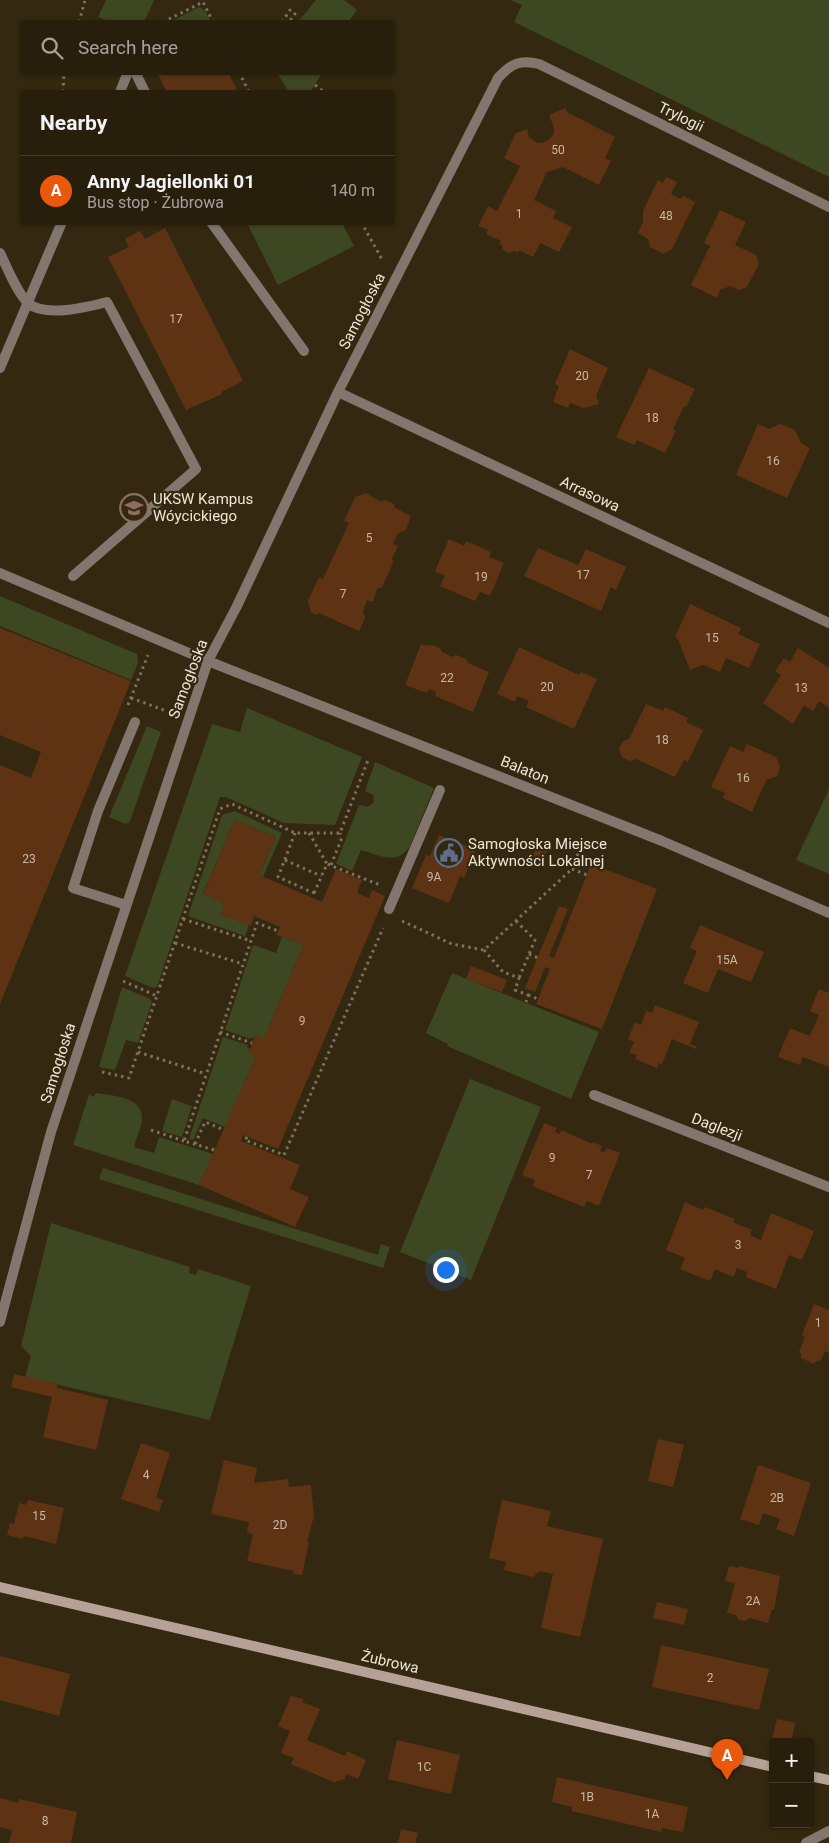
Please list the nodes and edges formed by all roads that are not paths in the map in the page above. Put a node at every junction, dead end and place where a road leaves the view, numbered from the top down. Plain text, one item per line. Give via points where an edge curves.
1 (517, 63) joint
2 (127, 75) edge
3 (137, 75) edge
4 (121, 90) edge
5 (144, 90) edge
6 (829, 207) edge
7 (61, 225) edge
8 (213, 225) edge
9 (0, 253) edge
10 (29, 303) junction
11 (304, 351) dead end
12 (0, 368) edge
13 (338, 392) junction
14 (0, 573) edge
15 (73, 576) dead end
16 (829, 623) edge
17 (208, 660) junction
18 (135, 722) dead end
19 (440, 790) dead end
20 (126, 905) junction
21 (389, 912) road end
22 (829, 913) edge
23 (594, 1095) dead end
24 (829, 1187) edge
25 (0, 1322) edge
26 (0, 1587) edge
27 (769, 1766) edge
28 (814, 1777) edge
29 (829, 1780) edge
30 (829, 1831) edge
31 (806, 1843) edge

1 - 6 street, Trylogii via 539,64
1 - 13 street, Samogłoska via 498,78
2 - 4 street
3 - 5 street
7 - 10 street
8 - 11 street
9 - 10 street
10 - 12 street
10 - 15 street via 60,310 107,302 196,469
13 - 16 street, Arrasowa
13 - 17 street, Samogłoska via 237,606
14 - 17 street, Balaton
17 - 20 street, Samogłoska
17 - 22 street, Balaton via 662,841
18 - 20 street via 98,811 73,888
19 - 21 street
20 - 25 street, Samogłoska via 51,1132
23 - 24 street, Daglezji
26 - 27 street, Żubrowa
28 - 29 street
30 - 31 street

